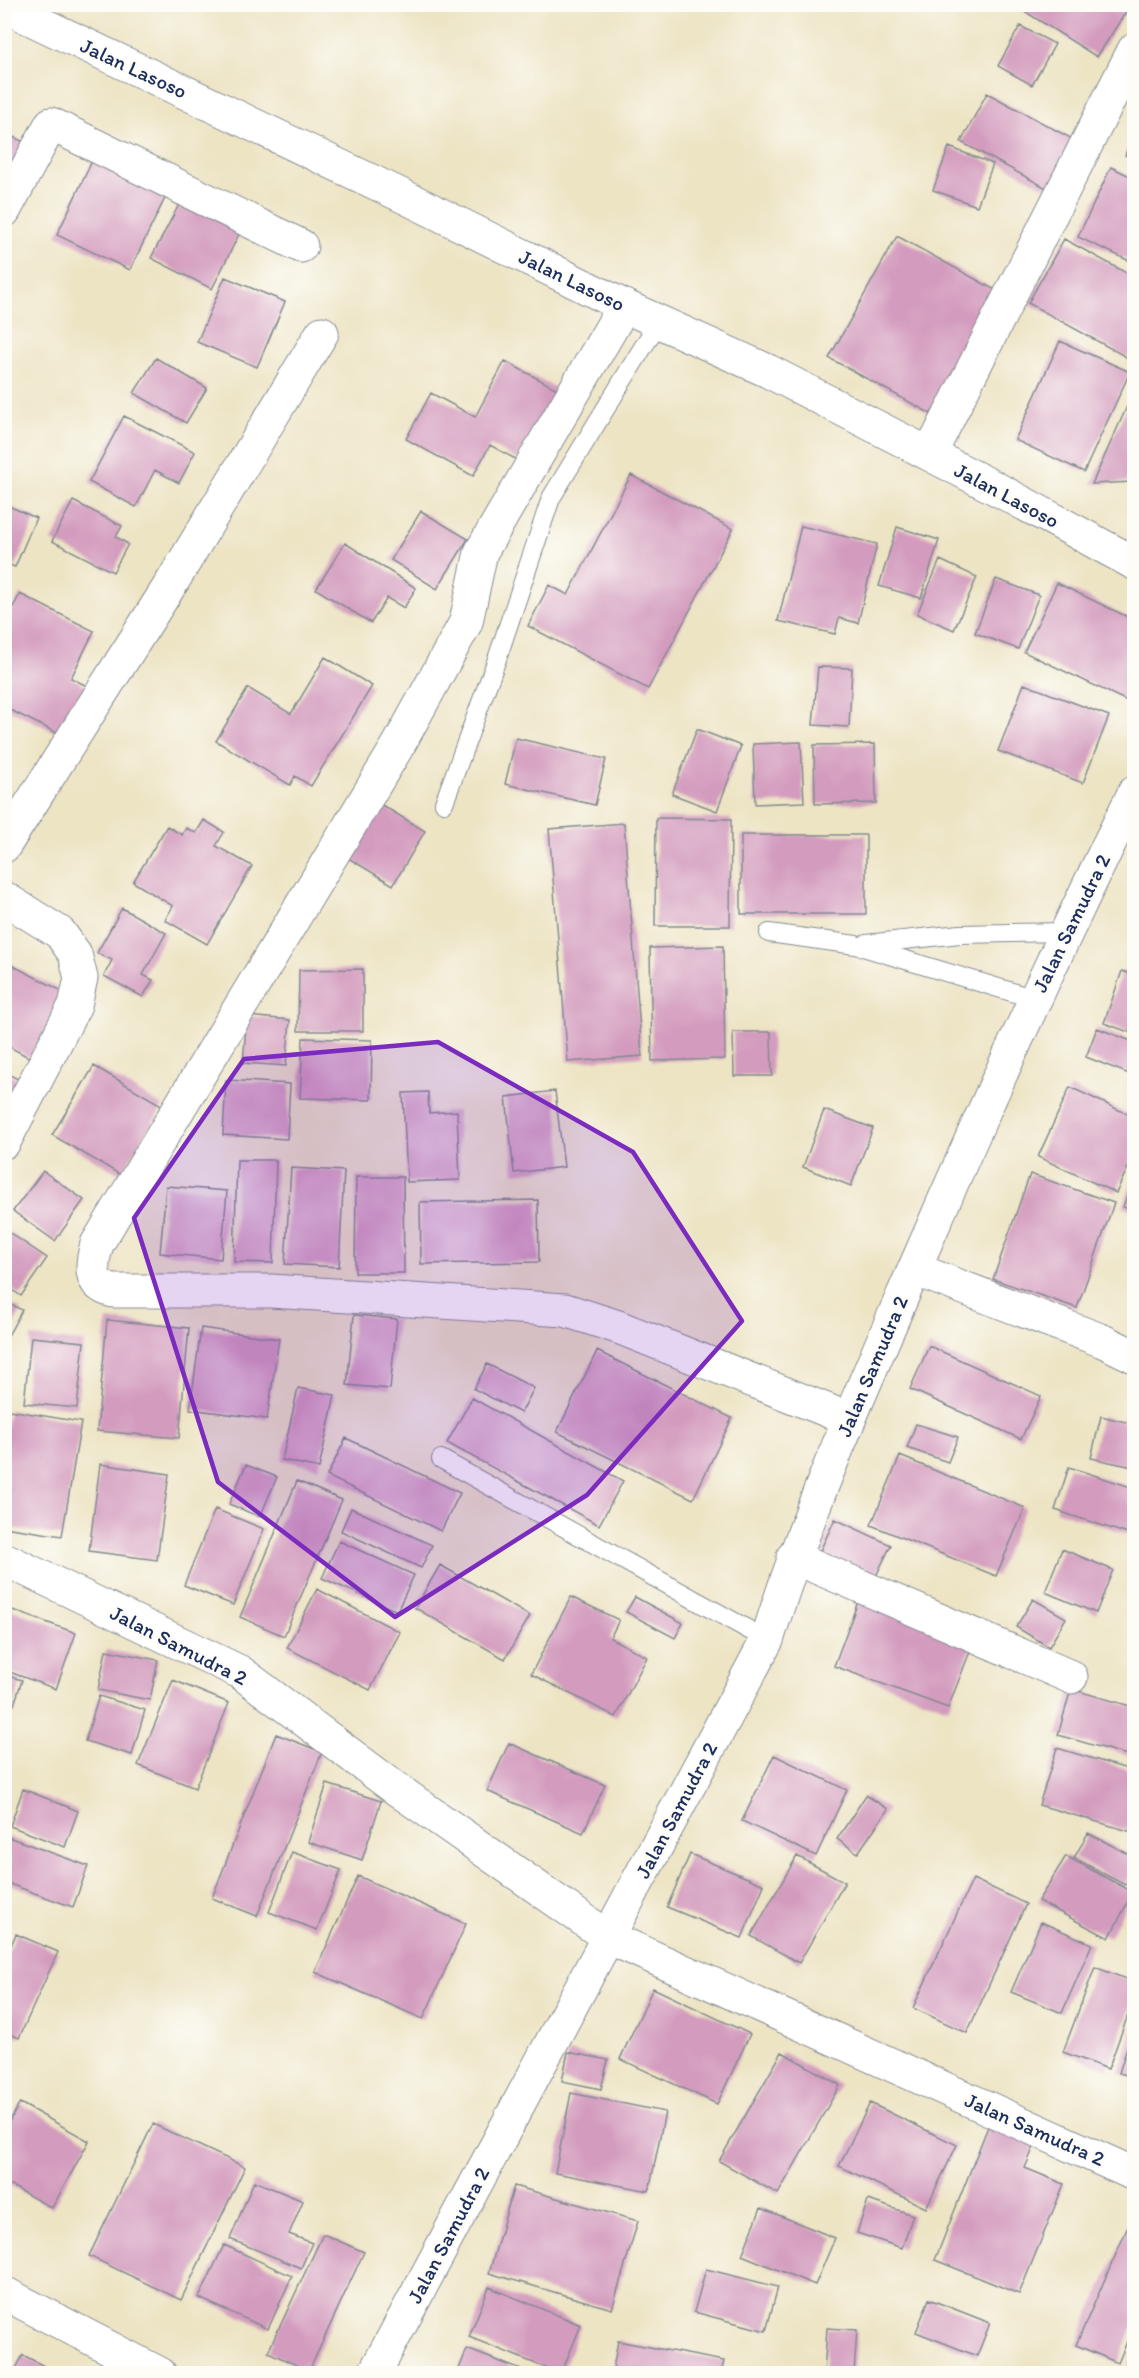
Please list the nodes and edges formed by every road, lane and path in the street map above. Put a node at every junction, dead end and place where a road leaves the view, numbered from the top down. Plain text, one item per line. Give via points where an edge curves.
1 (4, 6) edge
2 (1134, 50) edge
3 (4, 211) edge
4 (301, 246) dead end
5 (624, 306) junction
6 (659, 321) junction
7 (322, 333) dead end
8 (930, 454) junction
9 (1134, 563) edge
10 (1134, 793) edge
11 (444, 803) dead end
12 (4, 846) edge
13 (4, 898) edge
14 (1065, 932) junction
15 (769, 933) dead end
16 (856, 945) junction
17 (1035, 999) junction
18 (4, 1142) edge
19 (914, 1269) junction
20 (1134, 1356) edge
21 (849, 1419) junction
22 (441, 1459) dead end
23 (793, 1557) junction
24 (4, 1559) edge
25 (767, 1640) junction
26 (1071, 1677) dead end
27 (608, 1937) junction
28 (1134, 2174) edge
29 (4, 2293) edge
30 (160, 2373) edge
31 (374, 2373) edge

1 - 5 street, Jalan Lasoso
2 - 8 street
3 - 4 street via 51,124
5 - 6 street, Jalan Lasoso
5 - 21 street via 481,552 466,622 399,744 97,1244 94,1280 113,1291 271,1291 565,1310 618,1327
6 - 8 street, Jalan Lasoso via 768,371
6 - 11 lane via 551,498
7 - 12 street via 174,579
8 - 9 street, Jalan Lasoso
10 - 14 street, Jalan Samudra 2
13 - 18 street via 60,933 75,954 81,978 75,1005
14 - 16 lane via 960,934
14 - 17 street, Jalan Samudra 2
15 - 16 lane
16 - 17 lane
17 - 19 street, Jalan Samudra 2
19 - 20 street
19 - 21 street, Jalan Samudra 2
21 - 23 street, Jalan Samudra 2
22 - 25 lane
23 - 25 street, Jalan Samudra 2
23 - 26 street
24 - 27 street, Jalan Samudra 2 via 240,1672 395,1788
25 - 27 street, Jalan Samudra 2
27 - 28 street, Jalan Samudra 2
27 - 31 street, Jalan Samudra 2
29 - 30 street

